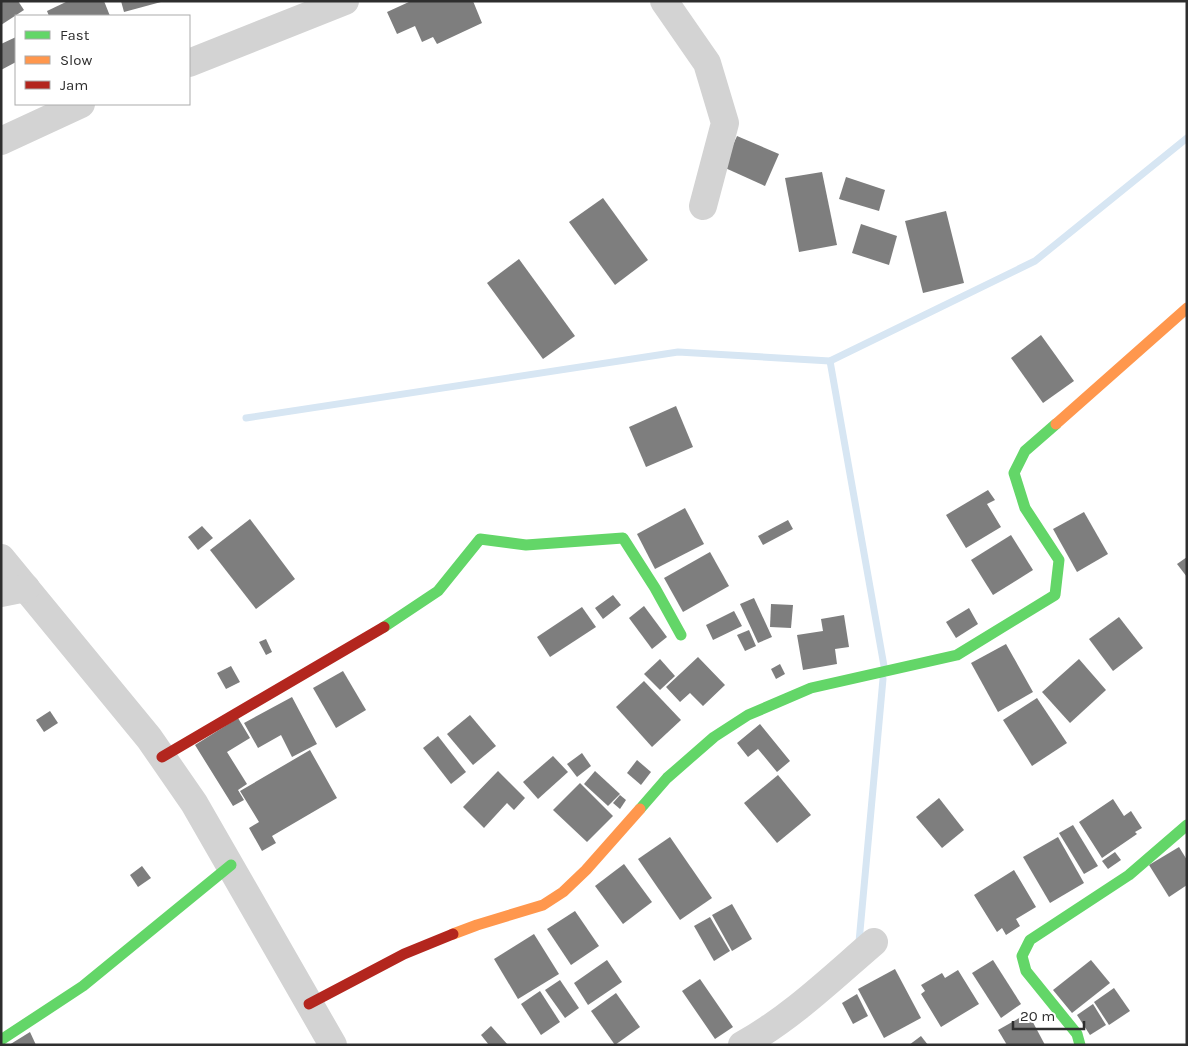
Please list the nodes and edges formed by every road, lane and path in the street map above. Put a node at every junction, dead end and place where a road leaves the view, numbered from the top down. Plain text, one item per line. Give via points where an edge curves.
1 (345, 1) edge
2 (664, 1) edge
3 (190, 63) edge
4 (79, 105) edge
5 (1, 141) edge
6 (703, 206) dead end
7 (1187, 308) edge
8 (1, 558) edge
9 (14, 590) edge
10 (681, 635) dead end
11 (162, 757) junction
12 (1187, 826) edge
13 (231, 865) junction
14 (874, 942) dead end
15 (309, 1004) junction
16 (1, 1040) edge
17 (333, 1045) edge
18 (742, 1045) edge
19 (1080, 1045) edge

1 - 3 street
2 - 6 street via 707,63 726,123
4 - 5 street
7 - 15 street via 1025,451 1014,473 1025,508 1059,560 1055,595 956,655 810,688 748,715 714,737 668,778 563,892 543,905 478,925 404,954
8 - 9 street
9 - 11 street via 149,738
10 - 11 street via 623,538 526,545 480,539 438,591
11 - 13 street
12 - 19 street via 1129,874 1030,940 1022,956 1026,971 1077,1034
13 - 15 street
13 - 16 street via 83,986
14 - 18 street via 798,1007
15 - 17 street

